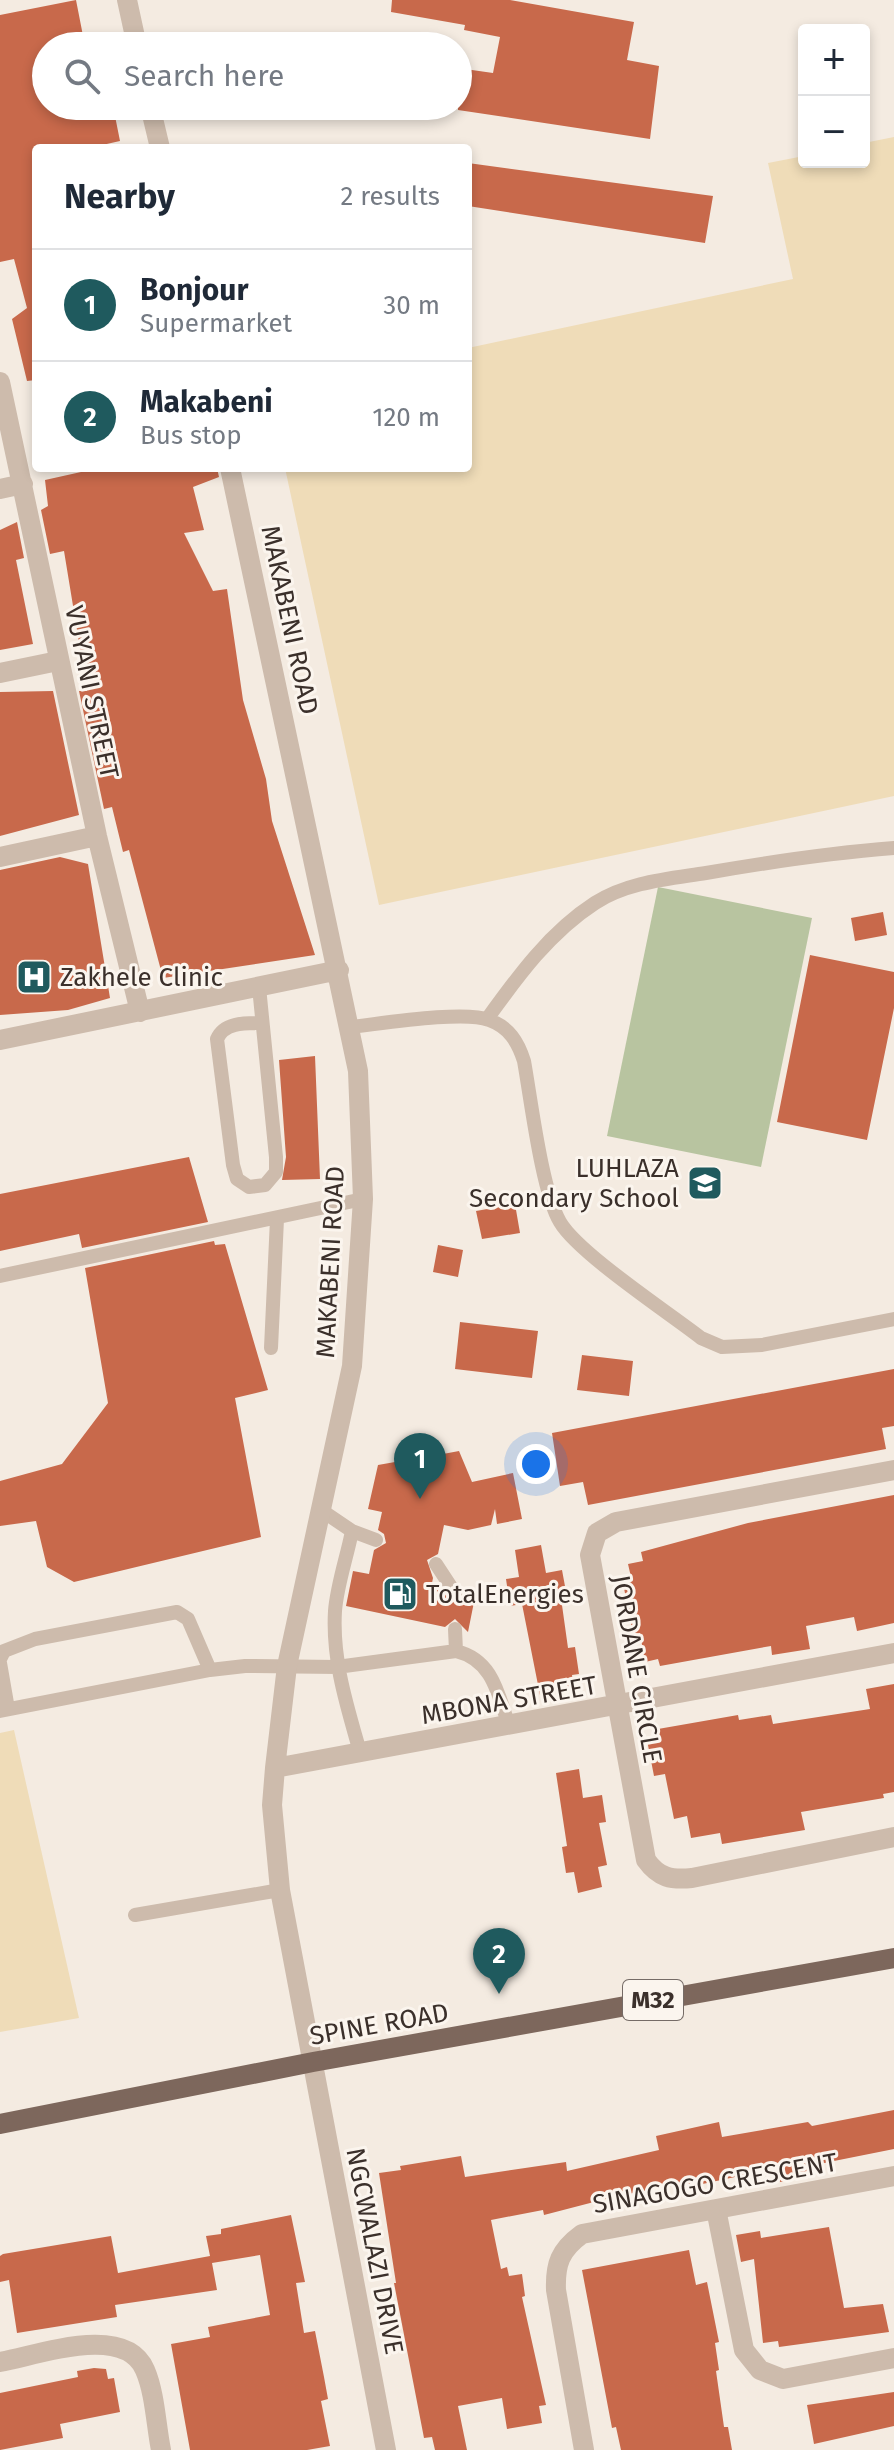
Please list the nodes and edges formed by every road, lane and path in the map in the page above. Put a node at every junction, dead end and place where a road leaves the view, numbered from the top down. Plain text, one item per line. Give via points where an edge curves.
1 (127, 0) edge
2 (134, 32) edge
3 (153, 120) edge
4 (159, 144) edge
5 (0, 382) edge
6 (231, 472) edge
7 (23, 484) junction
8 (0, 489) edge
9 (58, 661) junction
10 (0, 673) edge
11 (97, 836) junction
12 (894, 849) edge
13 (0, 857) edge
14 (339, 970) junction
15 (259, 987) junction
16 (140, 1012) junction
17 (487, 1019) junction
18 (262, 1023) junction
19 (350, 1027) junction
20 (0, 1040) edge
21 (363, 1199) junction
22 (277, 1219) junction
23 (0, 1276) edge
24 (894, 1319) edge
25 (271, 1348) dead end
26 (894, 1470) edge
27 (321, 1510) junction
28 (352, 1531) junction
29 (376, 1540) dead end
30 (436, 1564) dead end
31 (455, 1593) dead end
32 (455, 1629) dead end
33 (456, 1651) junction
34 (894, 1653) edge
35 (0, 1661) edge
36 (287, 1666) junction
37 (337, 1667) junction
38 (210, 1670) junction
39 (617, 1707) junction
40 (4, 1710) edge
41 (509, 1726) junction
42 (360, 1752) junction
43 (275, 1768) junction
44 (894, 1837) edge
45 (280, 1890) junction
46 (135, 1915) dead end
47 (894, 1949) edge
48 (894, 1958) edge
49 (816, 1970) junction
50 (313, 2062) junction
51 (0, 2124) edge
52 (894, 2176) edge
53 (716, 2209) junction
54 (894, 2358) edge
55 (0, 2362) edge
56 (161, 2450) edge
57 (386, 2450) edge
58 (584, 2450) edge

1 - 2 street
3 - 4 street
5 - 7 street, VUYANI STREET
6 - 14 street, MAKABENI ROAD
7 - 8 street
7 - 9 street, VUYANI STREET
9 - 10 street
9 - 11 street, VUYANI STREET
11 - 13 street
11 - 16 street, VUYANI STREET
12 - 17 lane via 830,852 634,885 596,902 565,927 518,976
14 - 15 street
14 - 19 street, MAKABENI ROAD
15 - 16 street
15 - 18 lane
16 - 20 street
17 - 19 lane
17 - 24 lane via 510,1032 519,1045 560,1222 582,1247 701,1338 722,1347 762,1345
18 - 18 lane via 276,1172 265,1185 249,1187 237,1179 233,1165 217,1039 232,1026
19 - 21 street, MAKABENI ROAD via 358,1071
21 - 22 lane
21 - 27 street, MAKABENI ROAD via 352,1366
22 - 23 lane
22 - 25 lane
26 - 39 street, JORDANE CIRCLE via 616,1522 597,1533 590,1555
27 - 28 lane
27 - 36 street, MAKABENI ROAD
28 - 29 lane
28 - 37 lane via 335,1609
30 - 31 lane
32 - 33 lane
33 - 37 lane
33 - 41 lane via 471,1654 489,1671
34 - 39 street, MBONA STREET
35 - 38 lane via 4,1651 35,1639 177,1612 188,1619
35 - 40 lane
36 - 37 lane
36 - 38 lane
36 - 43 street, MAKABENI ROAD
37 - 42 lane
38 - 40 lane
39 - 41 street, MBONA STREET
39 - 44 street, JORDANE CIRCLE via 646,1860 663,1877 692,1878
41 - 42 street, MBONA STREET
42 - 43 street, MBONA STREET
43 - 45 street, MAKABENI ROAD via 272,1805
45 - 46 lane
45 - 50 street, MAKABENI ROAD
47 - 49 main road, SPINE ROAD / M32
48 - 49 main road, SPINE ROAD / M32
49 - 50 main road, SPINE ROAD / M32
50 - 51 main road, SPINE ROAD / M32
50 - 57 street, NGCWALAZI DRIVE
52 - 53 street, SINAGOGO CRESCENT
53 - 54 street via 744,2350 760,2370 783,2379
53 - 58 street, SINAGOGO CRESCENT via 582,2234 560,2255 556,2290
55 - 56 street via 103,2343 129,2349 146,2371

